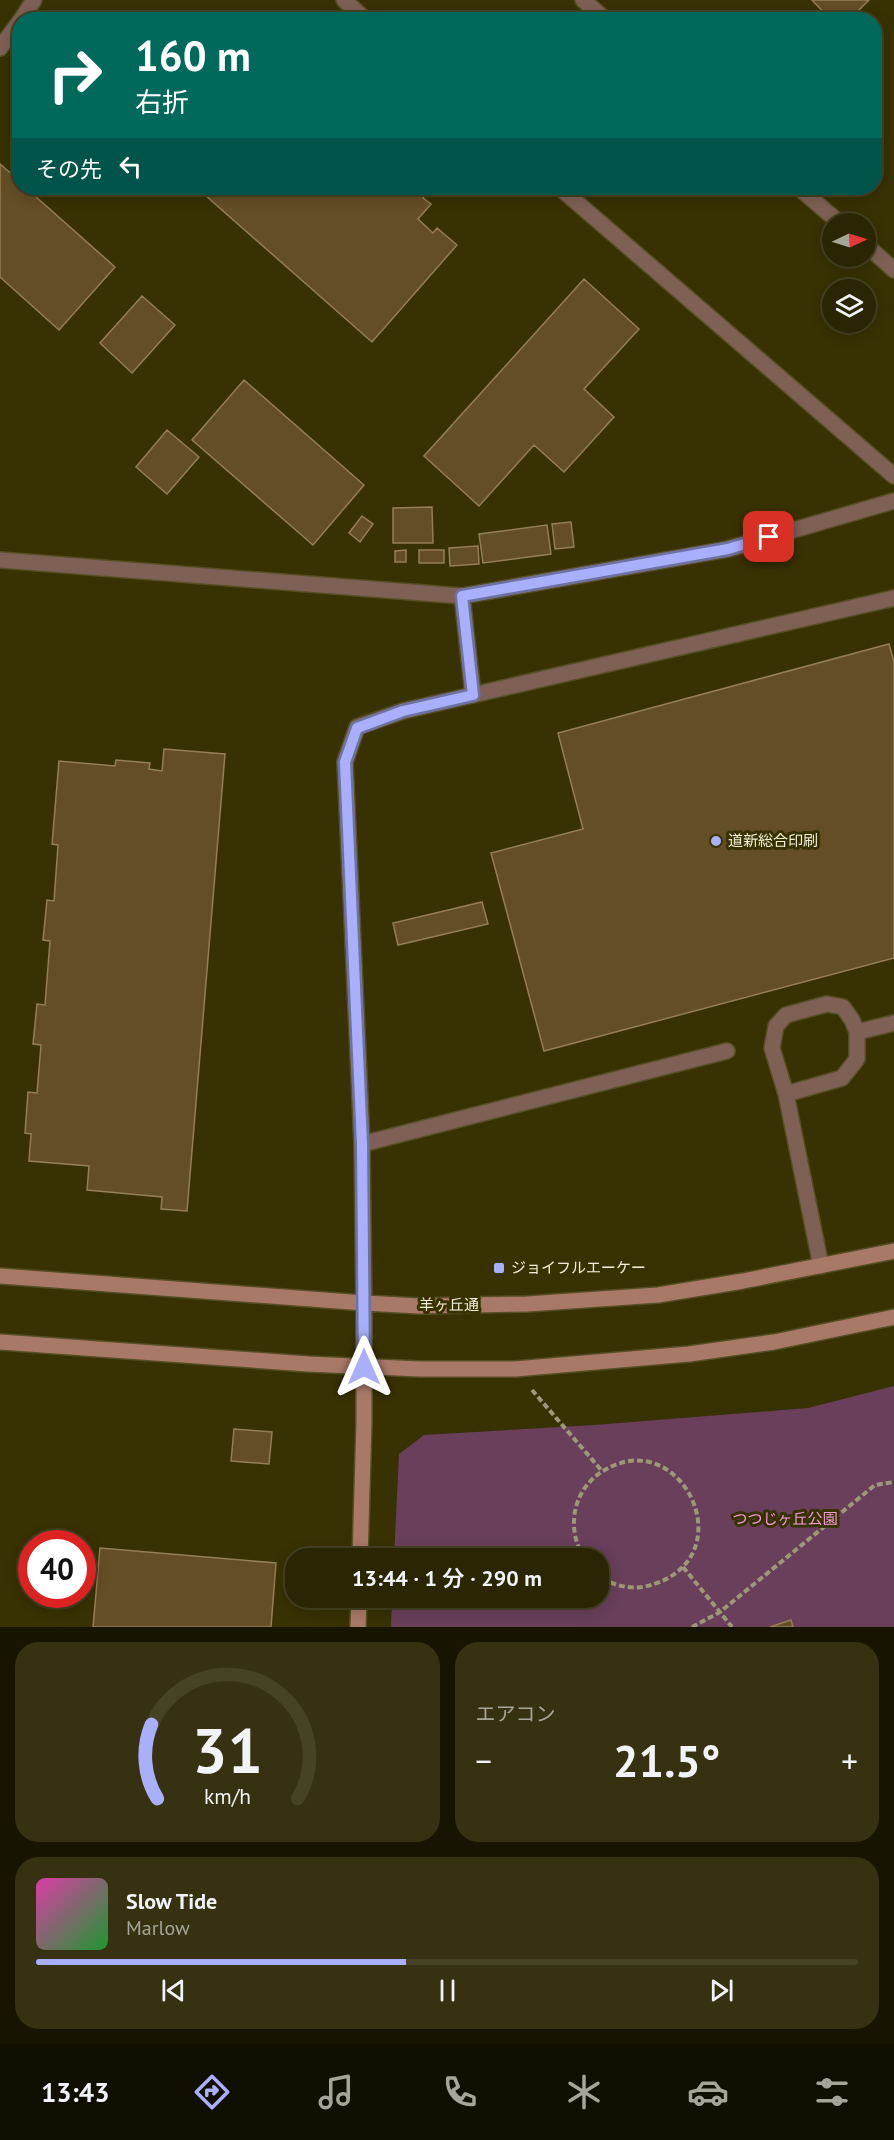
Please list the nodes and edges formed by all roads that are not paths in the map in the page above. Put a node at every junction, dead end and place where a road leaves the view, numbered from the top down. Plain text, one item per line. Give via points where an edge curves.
1 (344, 0) edge
2 (584, 0) edge
3 (357, 12) edge
4 (597, 12) edge
5 (12, 31) edge
6 (0, 48) edge
7 (568, 195) edge
8 (807, 195) edge
9 (827, 213) edge
10 (876, 254) edge
11 (894, 270) edge
12 (894, 476) edge
13 (894, 501) edge
14 (0, 560) edge
15 (462, 596) junction
16 (894, 598) edge
17 (473, 695) junction
18 (894, 1023) edge
19 (857, 1032) junction
20 (727, 1051) dead end
21 (786, 1094) junction
22 (362, 1144) junction
23 (894, 1251) edge
24 (821, 1266) junction
25 (0, 1276) edge
26 (364, 1303) junction
27 (894, 1317) edge
28 (0, 1342) edge
29 (364, 1367) junction
30 (360, 1548) edge
31 (359, 1608) edge
32 (358, 1627) edge

1 - 3 street
2 - 4 street
5 - 6 street
7 - 12 street
8 - 9 street
10 - 11 street
13 - 15 street via 728,549
14 - 15 street
15 - 17 street
16 - 17 street
17 - 22 street via 403,711 357,728 345,762
18 - 19 street
19 - 21 street via 856,1059 842,1078
19 - 21 street via 843,1007 827,1004 786,1015 776,1026 772,1048
20 - 22 street
21 - 24 street
22 - 26 street
23 - 24 main road, 羊ヶ丘通
24 - 26 main road, 羊ヶ丘通 via 658,1295 527,1304
25 - 26 main road, 羊ヶ丘通
26 - 29 main road
27 - 29 main road via 774,1342 689,1354 514,1369
28 - 29 main road
29 - 30 main road
31 - 32 main road

